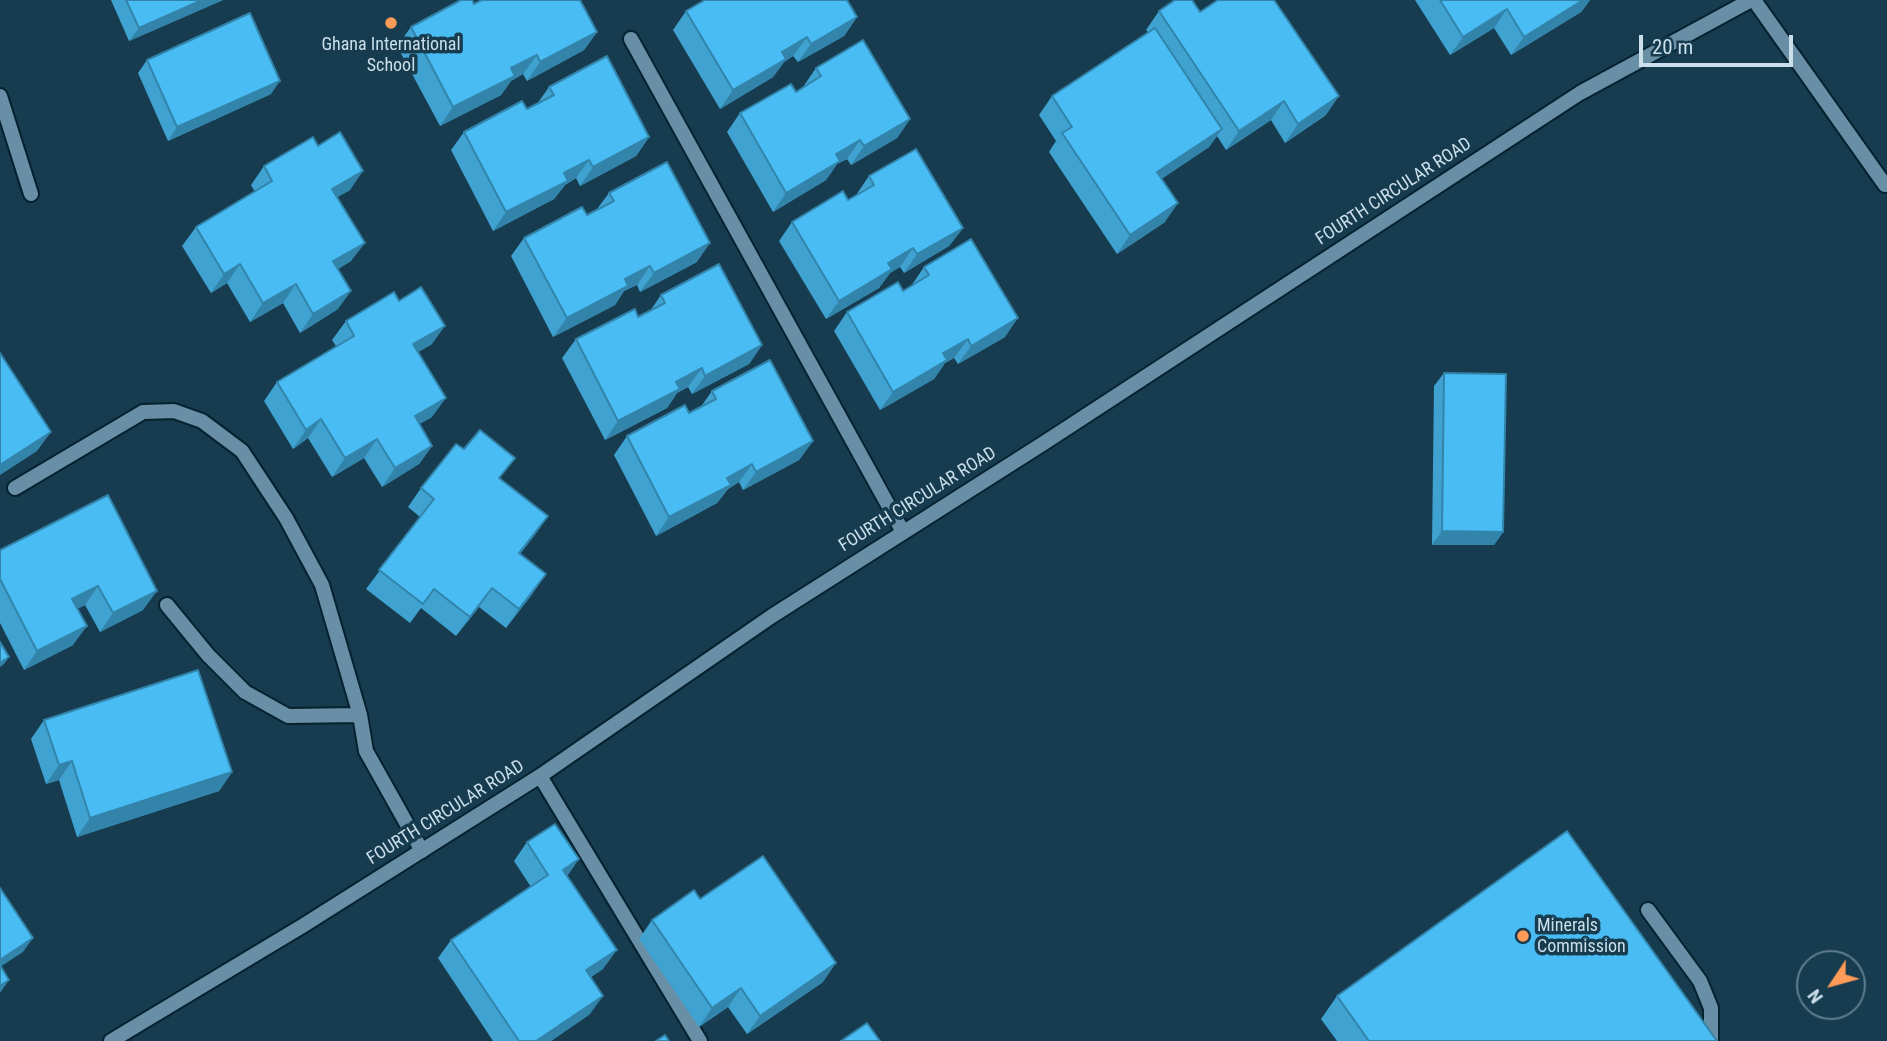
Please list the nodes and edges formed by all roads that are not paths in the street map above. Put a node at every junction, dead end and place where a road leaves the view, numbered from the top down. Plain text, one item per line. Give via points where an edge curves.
1 (1752, 0) edge
2 (631, 39) dead end
3 (0, 96) edge
4 (1885, 185) edge
5 (31, 194) dead end
6 (15, 488) edge
7 (903, 532) junction
8 (167, 605) dead end
9 (360, 715) junction
10 (540, 776) junction
11 (422, 851) junction
12 (1648, 910) dead end
13 (111, 1041) edge
14 (700, 1041) edge
15 (1711, 1041) edge

1 - 4 street
1 - 7 street, FOURTH CIRCULAR ROAD via 1580,93
2 - 7 street
3 - 5 street
6 - 9 street via 143,412 174,411 202,421 242,452 298,540 322,585
7 - 10 street, FOURTH CIRCULAR ROAD
8 - 9 street via 244,692 288,716
9 - 11 street via 366,751
10 - 11 street, FOURTH CIRCULAR ROAD
10 - 14 street
11 - 13 street, FOURTH CIRCULAR ROAD
12 - 15 street via 1700,981 1711,1007

